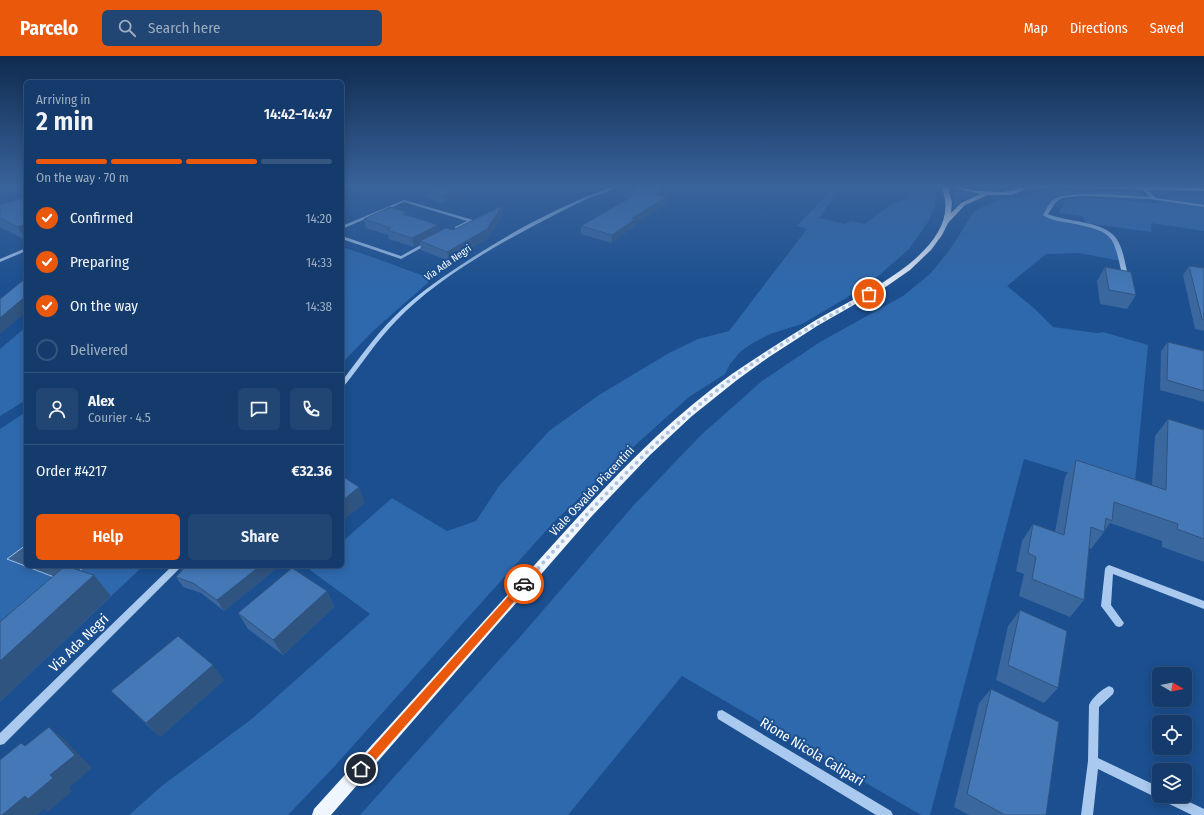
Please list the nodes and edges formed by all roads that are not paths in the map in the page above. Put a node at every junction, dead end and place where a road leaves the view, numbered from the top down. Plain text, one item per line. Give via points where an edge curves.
1 (357, 221) edge
2 (470, 221) edge
3 (537, 221) edge
4 (1066, 221) edge
5 (946, 222) edge
6 (344, 227) edge
7 (450, 232) edge
8 (344, 237) edge
9 (436, 239) edge
10 (24, 250) edge
11 (0, 261) edge
12 (1126, 280) edge
13 (344, 382) edge
14 (176, 568) edge
15 (1204, 605) edge
16 (1120, 623) dead end
17 (1109, 691) dead end
18 (722, 715) dead end
19 (0, 740) edge
20 (1093, 761) junction
21 (1152, 790) edge
22 (1179, 803) edge
23 (320, 815) edge
24 (887, 815) edge
25 (1087, 815) edge
26 (1204, 815) edge

1 - 6 street
2 - 7 street
3 - 13 street, Via Ada Negri via 454,271 404,311
4 - 12 street via 1108,231 1114,238
5 - 23 main road, Viale Osvaldo Piacentini via 929,249 904,271 758,360 660,438 587,514
8 - 9 street via 401,258
10 - 11 street
14 - 19 street, Via Ada Negri
15 - 16 street via 1108,569 1106,606
17 - 20 street via 1094,705
18 - 24 street, Rione Nicola Calipari
20 - 21 street
20 - 25 street
22 - 26 street

